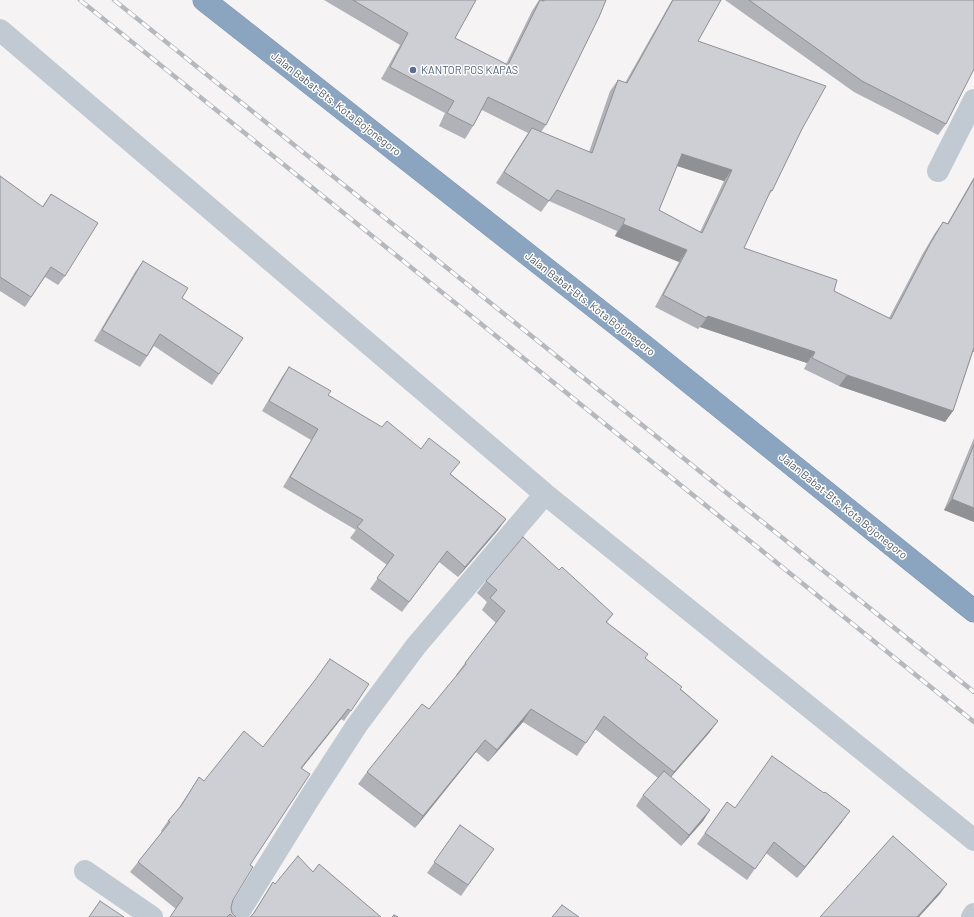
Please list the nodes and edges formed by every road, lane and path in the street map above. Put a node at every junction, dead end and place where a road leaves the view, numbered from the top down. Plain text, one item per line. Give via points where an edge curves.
1 (204, 0) edge
2 (0, 30) edge
3 (974, 100) edge
4 (938, 171) dead end
5 (545, 494) junction
6 (974, 611) edge
7 (974, 840) edge
8 (85, 871) dead end
9 (974, 914) edge
10 (152, 917) edge
11 (236, 917) edge
12 (972, 917) edge

1 - 6 highway, Jalan Babat-Bts. Kota Bojonegoro via 643,345
2 - 5 street
3 - 4 street
5 - 7 street
5 - 11 street via 416,646 357,725 308,799
8 - 10 street
9 - 12 street

